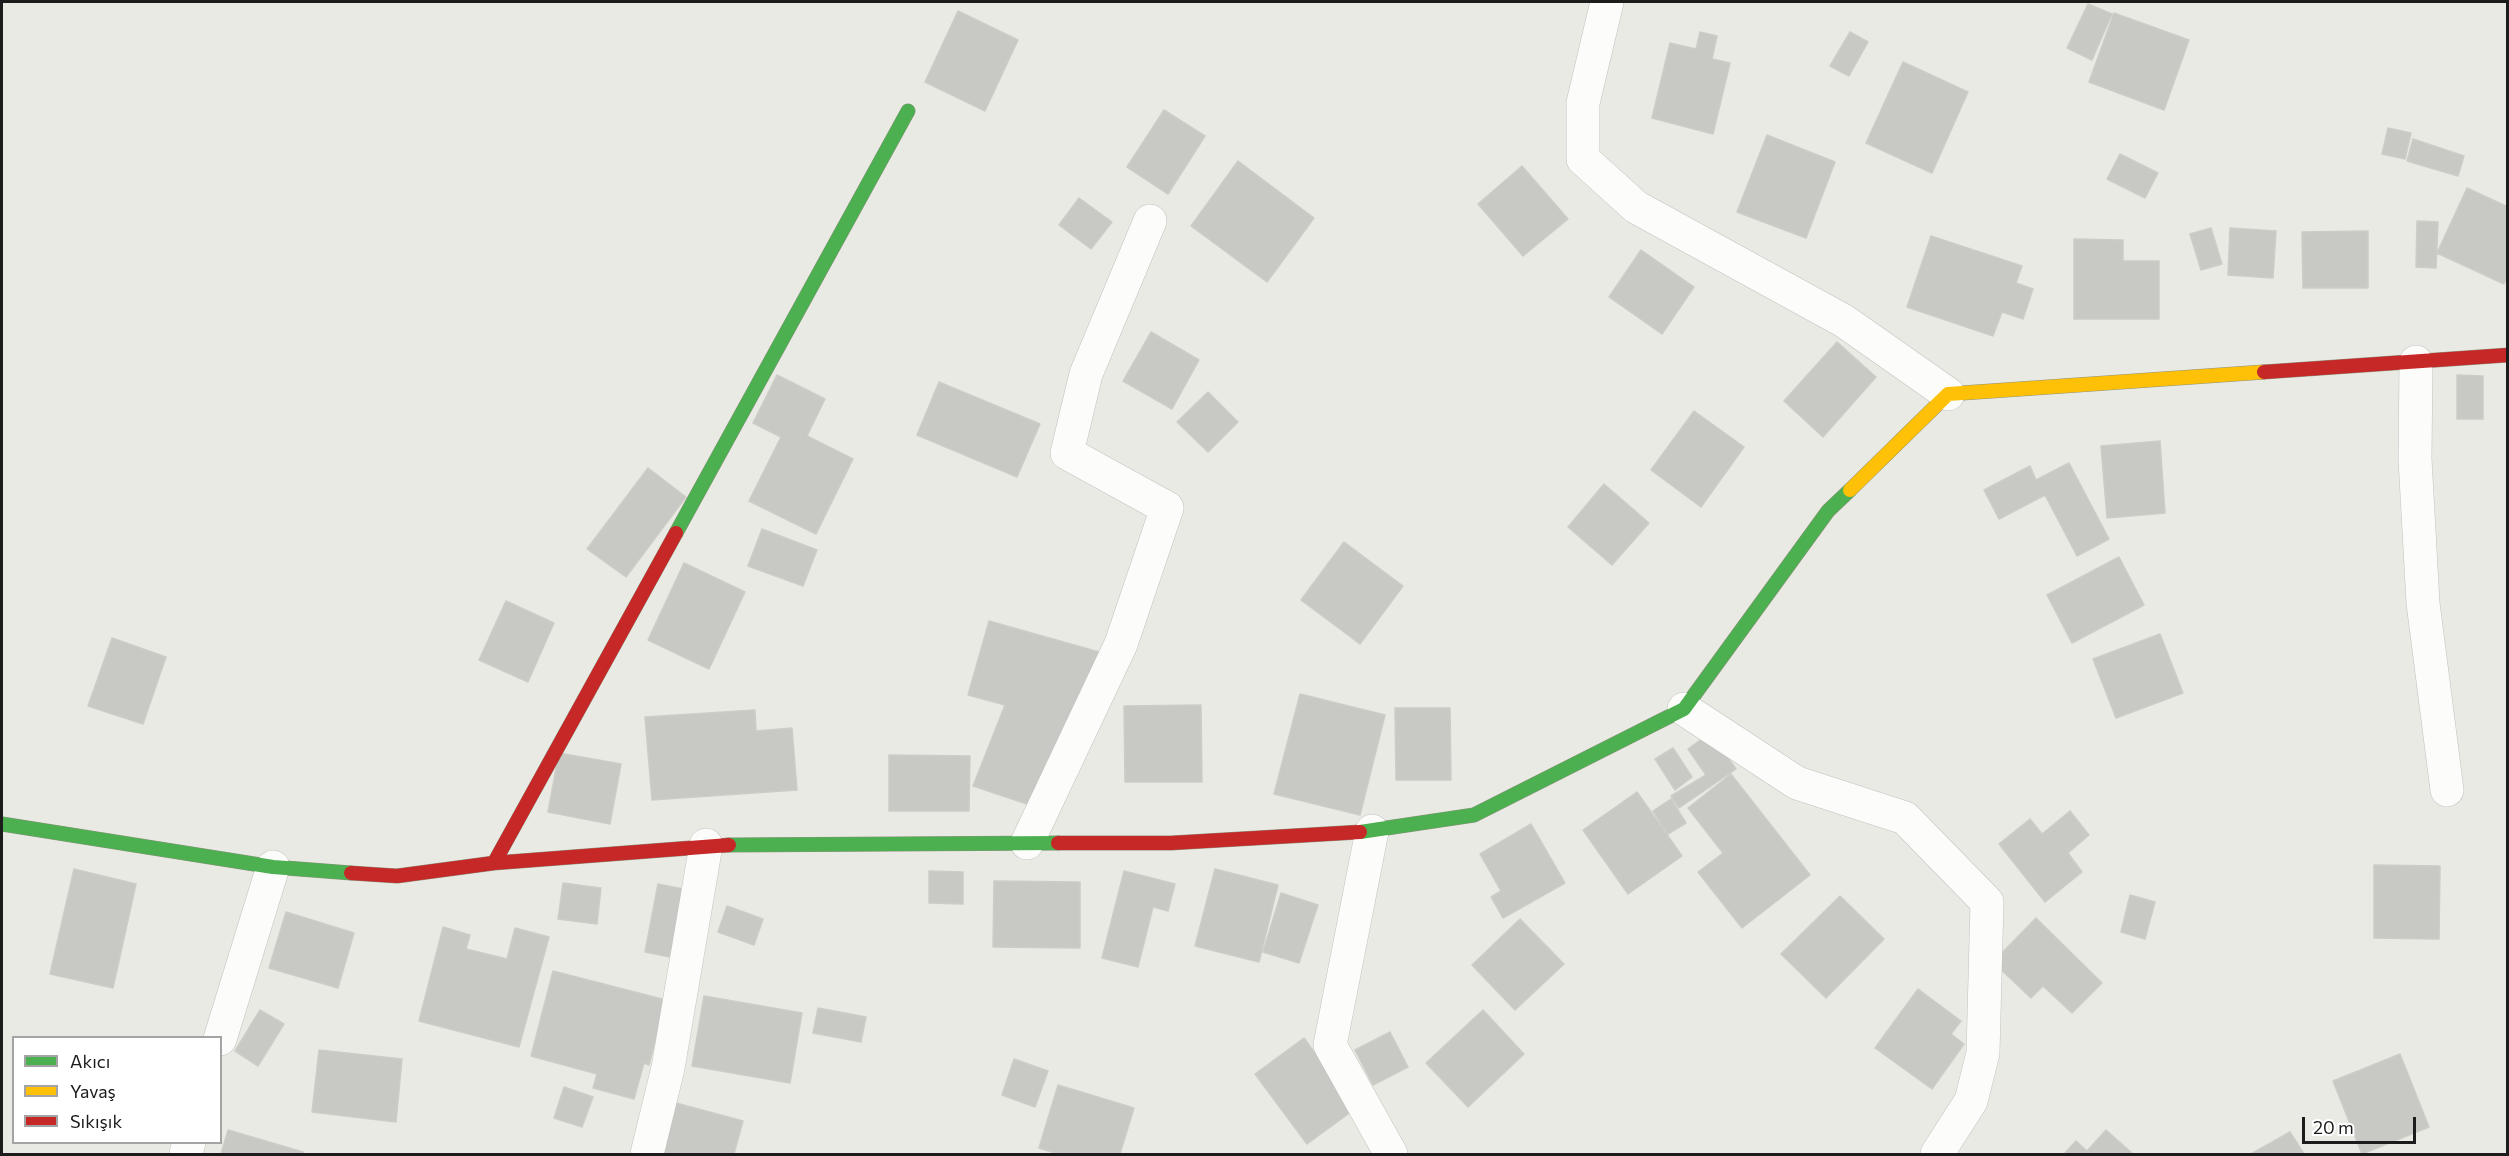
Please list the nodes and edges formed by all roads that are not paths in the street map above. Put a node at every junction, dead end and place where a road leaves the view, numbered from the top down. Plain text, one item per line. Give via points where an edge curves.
1 (1607, 2) edge
2 (908, 111) dead end
3 (1150, 221) dead end
4 (2508, 355) edge
5 (2416, 362) junction
6 (1948, 394) junction
7 (1684, 709) junction
8 (2447, 790) dead end
9 (2, 824) edge
10 (1372, 831) junction
11 (1027, 843) junction
12 (706, 845) junction
13 (494, 863) junction
14 (273, 867) junction
15 (221, 1036) edge
16 (647, 1155) edge
17 (1391, 1155) edge
18 (1937, 1155) edge

1 - 6 street via 1583,103 1583,159 1636,207 1844,321
2 - 13 street
3 - 11 street via 1086,374 1067,453 1167,508 1121,644
4 - 5 street
5 - 6 street
5 - 8 street via 2415,459 2423,603
6 - 7 street via 1828,511
7 - 10 street via 1474,815
7 - 18 street via 1797,783 1905,818 1987,902 1983,1053 1971,1101
9 - 14 street
10 - 11 street via 1171,843
10 - 17 street via 1330,1045
11 - 12 street
12 - 13 street
12 - 16 street via 668,1068
13 - 14 street via 397,876
14 - 15 street

